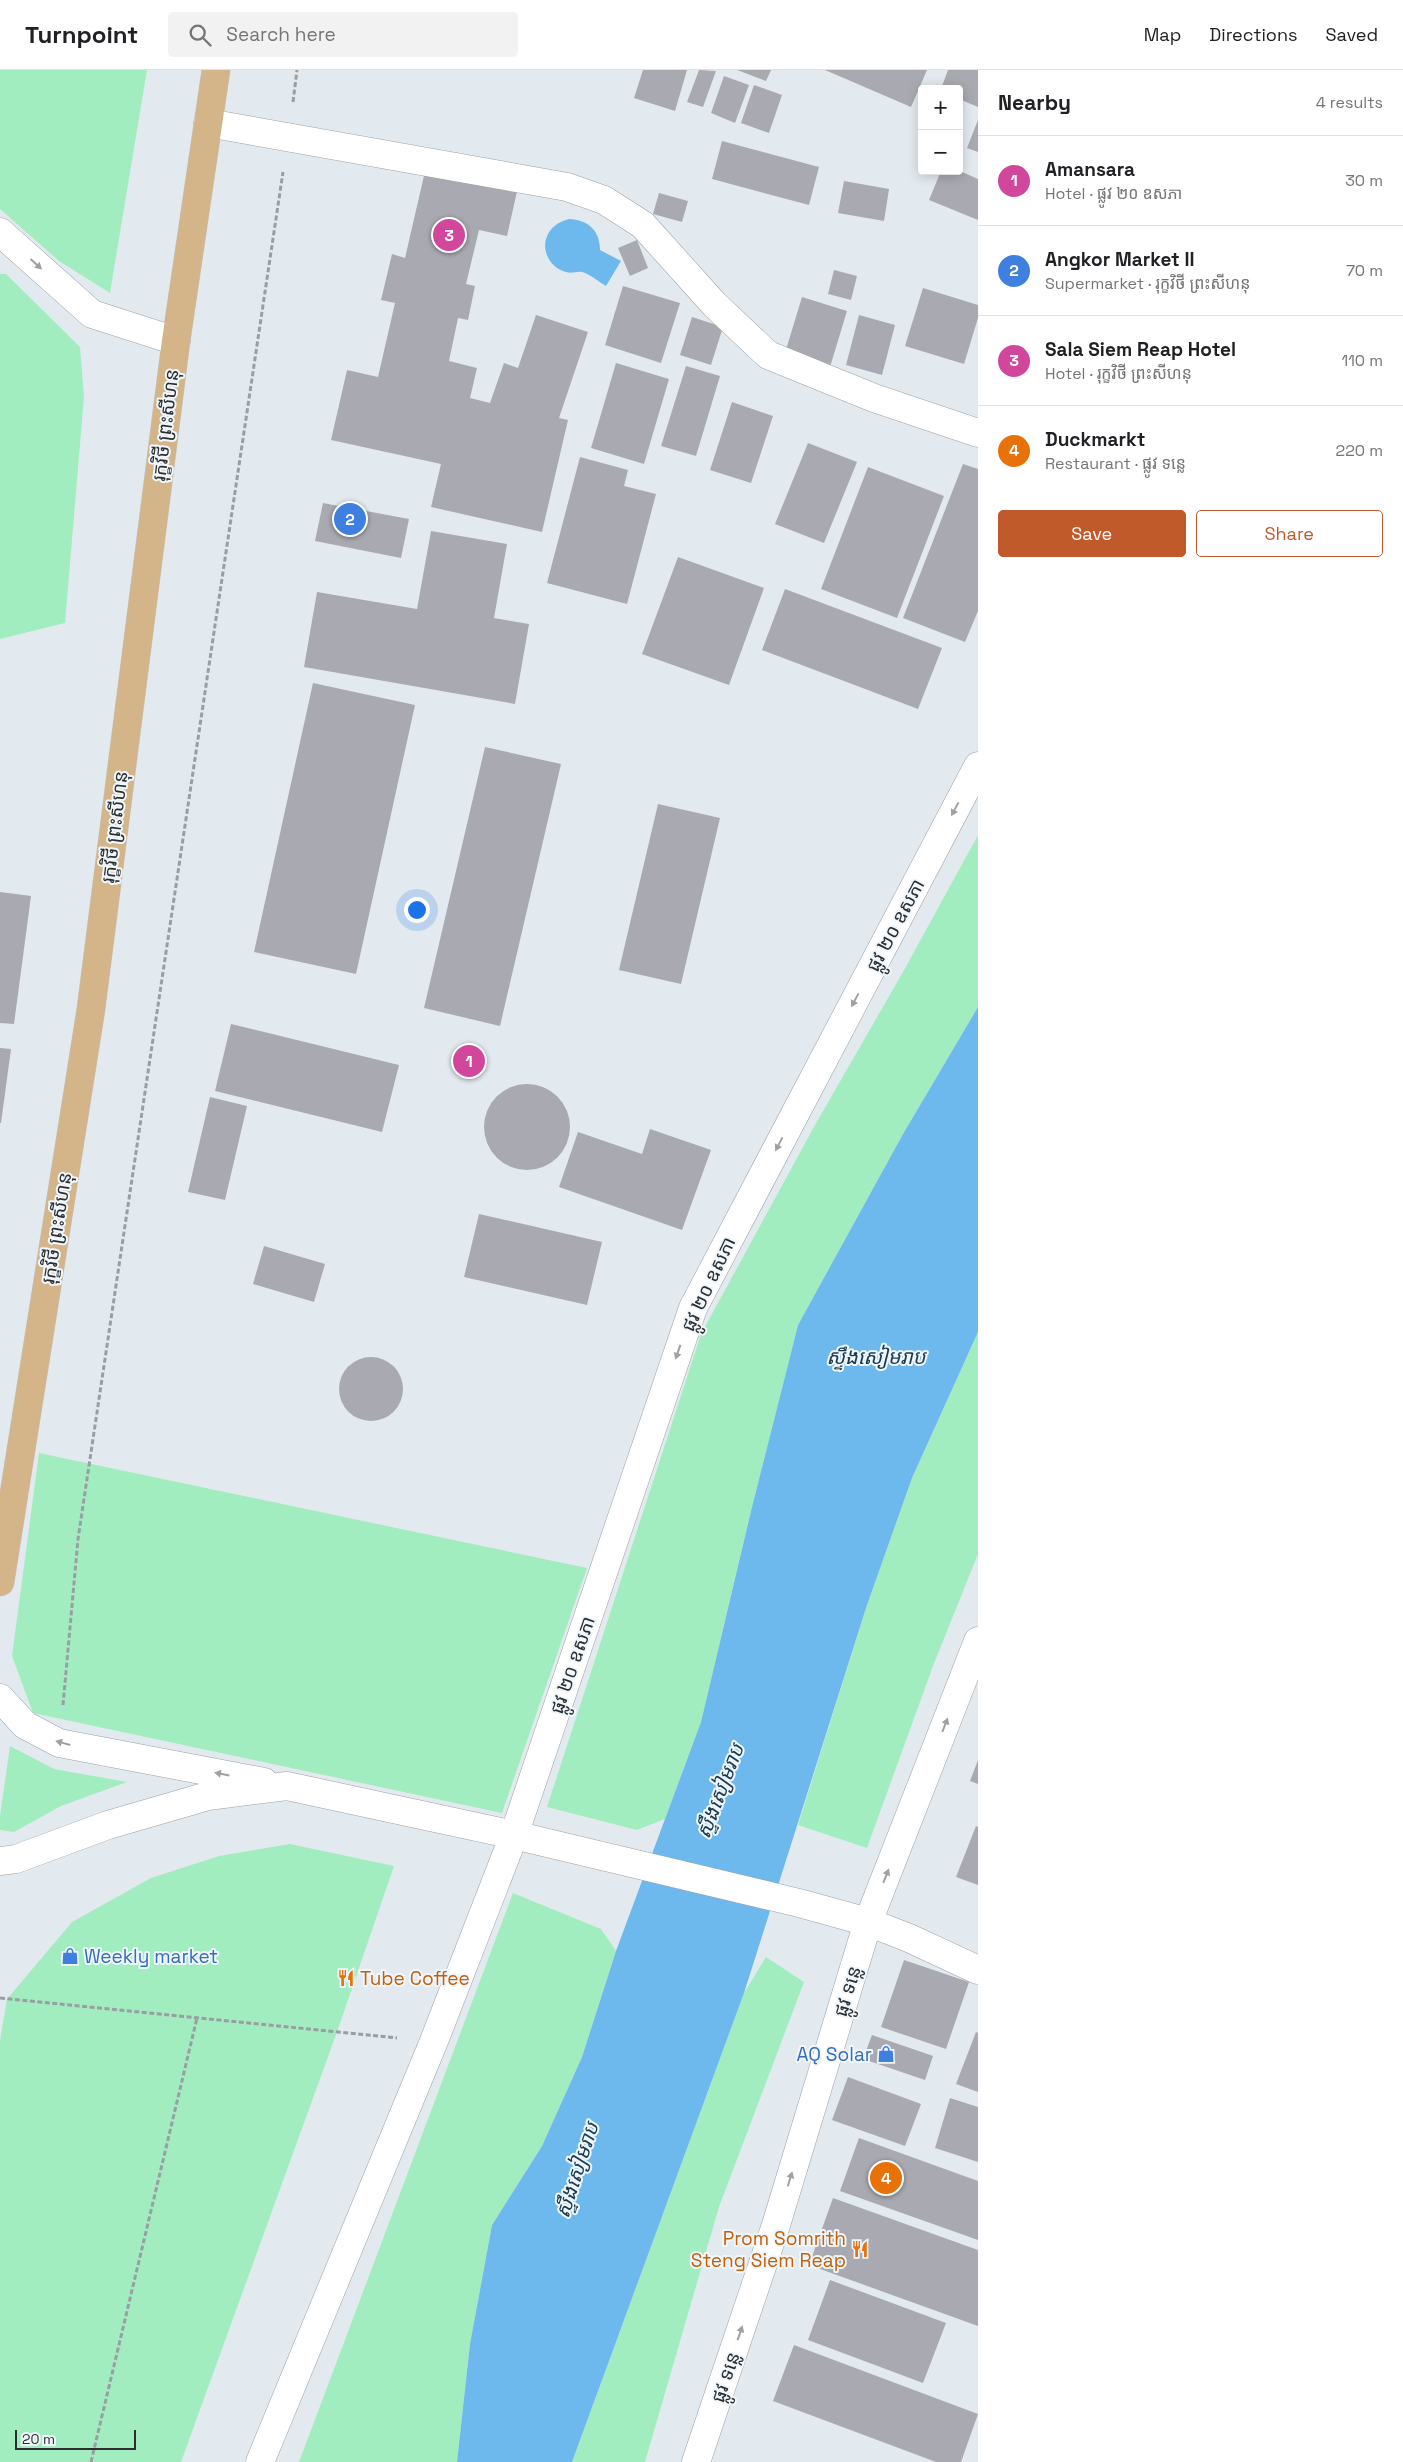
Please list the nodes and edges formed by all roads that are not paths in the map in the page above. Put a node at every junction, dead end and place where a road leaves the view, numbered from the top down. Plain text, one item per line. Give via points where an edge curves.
1 (216, 70) edge
2 (208, 123) junction
3 (0, 232) edge
4 (176, 341) junction
5 (978, 433) edge
6 (978, 766) edge
7 (0, 1582) edge
8 (978, 1641) edge
9 (0, 1698) edge
10 (287, 1786) junction
11 (514, 1835) junction
12 (0, 1861) edge
13 (868, 1922) junction
14 (978, 1970) edge
15 (260, 2462) edge
16 (696, 2462) edge

1 - 2 main road, រុក្ខវិថី ព្រះសីហនុ
2 - 4 main road, រុក្ខវិថី ព្រះសីហនុ
2 - 5 street via 567,187 604,200 643,225 714,304 768,355 874,398
3 -> 4 street via 92,314
4 - 7 main road, រុក្ខវិថី ព្រះសីហនុ via 91,1009
6 -> 11 street, ផ្លូវ ២០ ឧសភា via 693,1308
13 -> 8 street, ផ្លូវ ទន្លេ
10 -> 9 street via 60,1743 25,1725
10 - 11 street
10 - 12 street via 208,1796 108,1824 16,1859
11 - 13 street
11 - 15 street, ផ្លូវ ២០ ឧសភា via 434,2041
13 - 14 street
16 -> 13 street, ផ្លូវ ទន្លេ via 776,2225

